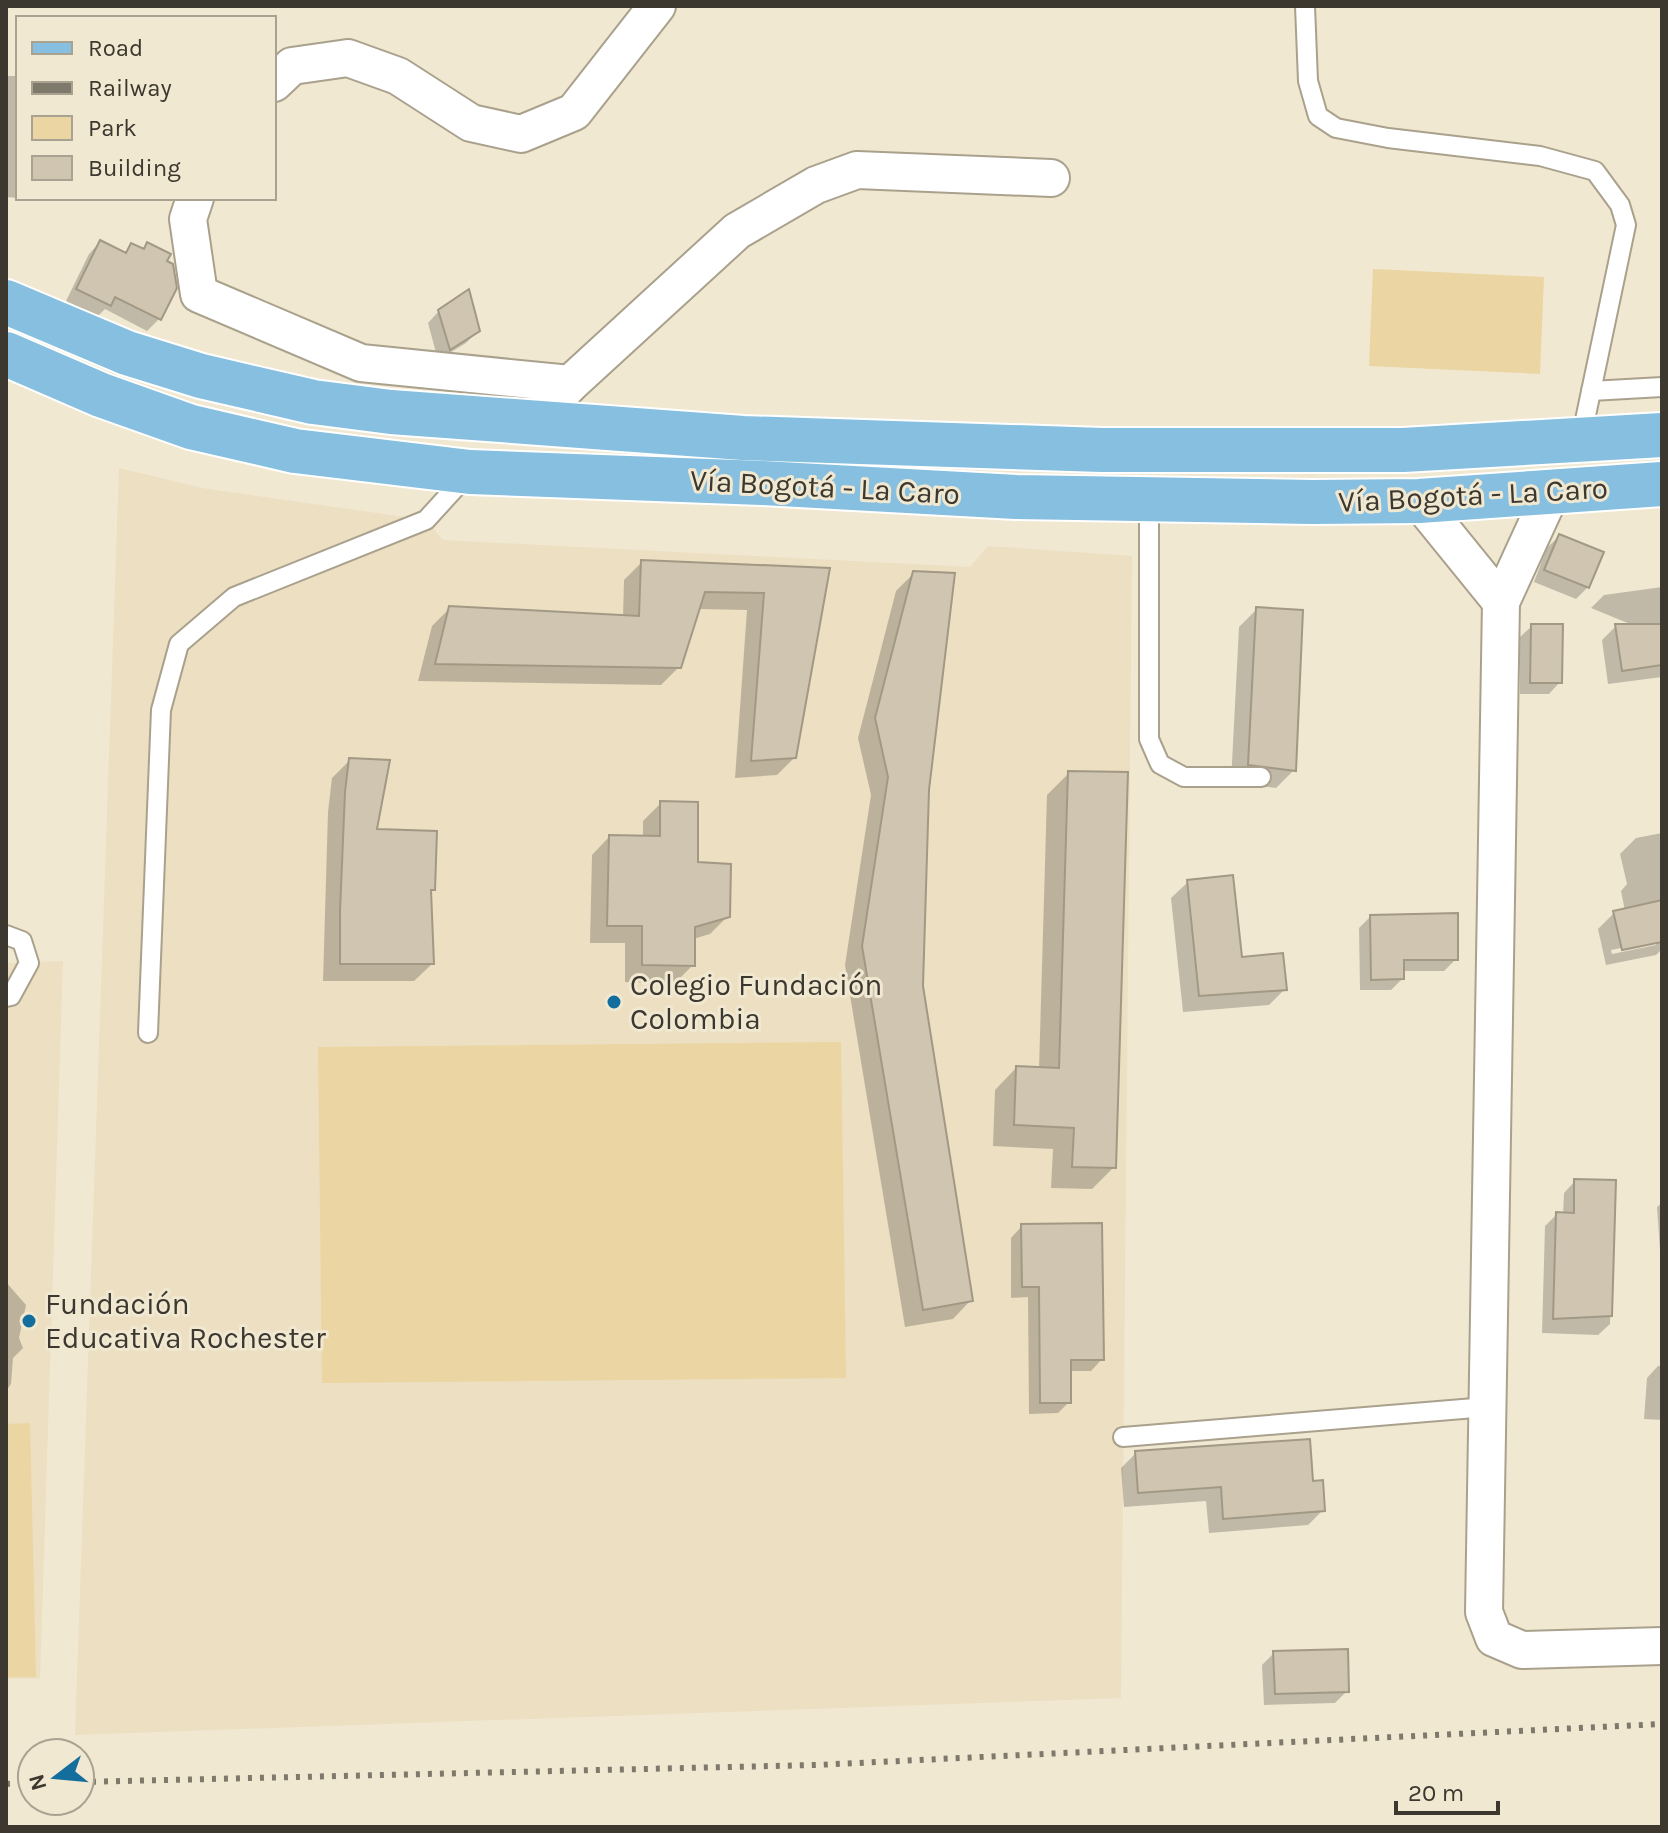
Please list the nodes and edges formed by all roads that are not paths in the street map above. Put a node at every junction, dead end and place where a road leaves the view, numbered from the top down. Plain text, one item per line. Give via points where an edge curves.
1 (657, 6) edge
2 (1305, 6) edge
3 (276, 81) edge
4 (1051, 178) dead end
5 (194, 200) edge
6 (6, 302) edge
7 (6, 354) edge
8 (570, 384) junction
9 (1662, 387) edge
10 (1591, 391) junction
11 (532, 423) junction
12 (1662, 435) edge
13 (1580, 441) junction
14 (470, 472) junction
15 (1662, 484) edge
16 (1551, 493) junction
17 (1149, 498) junction
18 (1419, 501) junction
19 (1501, 602) junction
20 (1261, 777) dead end
21 (6, 935) edge
22 (6, 997) edge
23 (148, 1033) dead end
24 (1487, 1407) junction
25 (1123, 1437) dead end
26 (1662, 1646) edge

1 - 3 street via 574,112 521,134 471,123 398,76 348,58 292,66
2 - 10 lane via 1308,81 1318,116 1336,128 1554,160 1595,171 1620,205 1626,225
4 - 8 street via 857,170 816,185 737,231
5 - 8 street via 188,219 199,294 361,363
6 - 11 main road, Vía Bogotá - La Caro via 127,353 267,393 391,412
7 - 14 main road, Vía Bogotá - La Caro via 191,427 295,451
8 - 11 street
9 - 10 lane
10 - 13 lane
11 - 13 main road, Vía Bogotá - La Caro via 743,438 1102,450 1403,450
12 - 13 main road, Vía Bogotá - La Caro
14 - 17 main road, Vía Bogotá - La Caro via 1016,497
14 - 23 lane via 426,520 234,597 179,644 161,710
15 - 16 main road, Vía Bogotá - La Caro
16 - 18 main road, Vía Bogotá - La Caro
16 - 19 street
17 - 18 main road, Vía Bogotá - La Caro
17 - 20 lane via 1149,739 1160,764 1184,777
18 - 19 street
19 - 24 street
21 - 22 lane via 22,941 29,963
24 - 25 lane
24 - 26 street via 1484,1612 1494,1638 1522,1650

